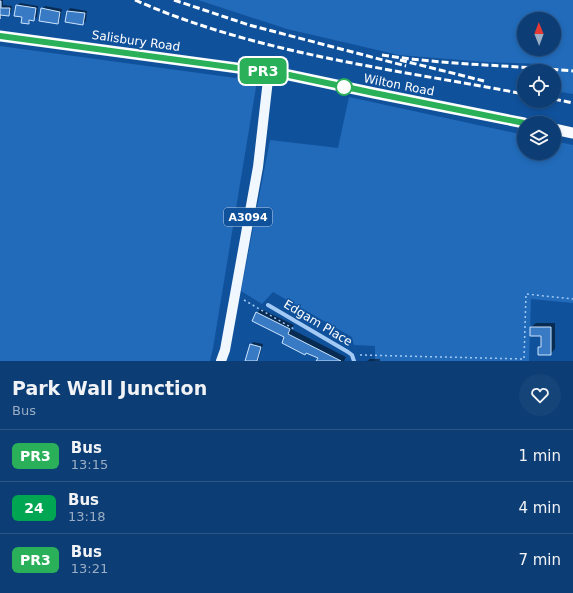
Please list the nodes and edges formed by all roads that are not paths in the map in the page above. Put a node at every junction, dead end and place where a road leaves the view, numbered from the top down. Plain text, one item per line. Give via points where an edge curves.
1 (0, 36) edge
2 (269, 72) junction
3 (517, 122) edge
4 (561, 130) edge
5 (573, 133) edge
6 (268, 305) dead end
7 (221, 361) edge
8 (354, 361) edge

1 - 2 highway, Salisbury Road
2 - 3 highway, Wilton Road
2 - 7 main road, A3094 via 258,167
4 - 5 highway
6 - 8 street, Edgam Place via 352,355

